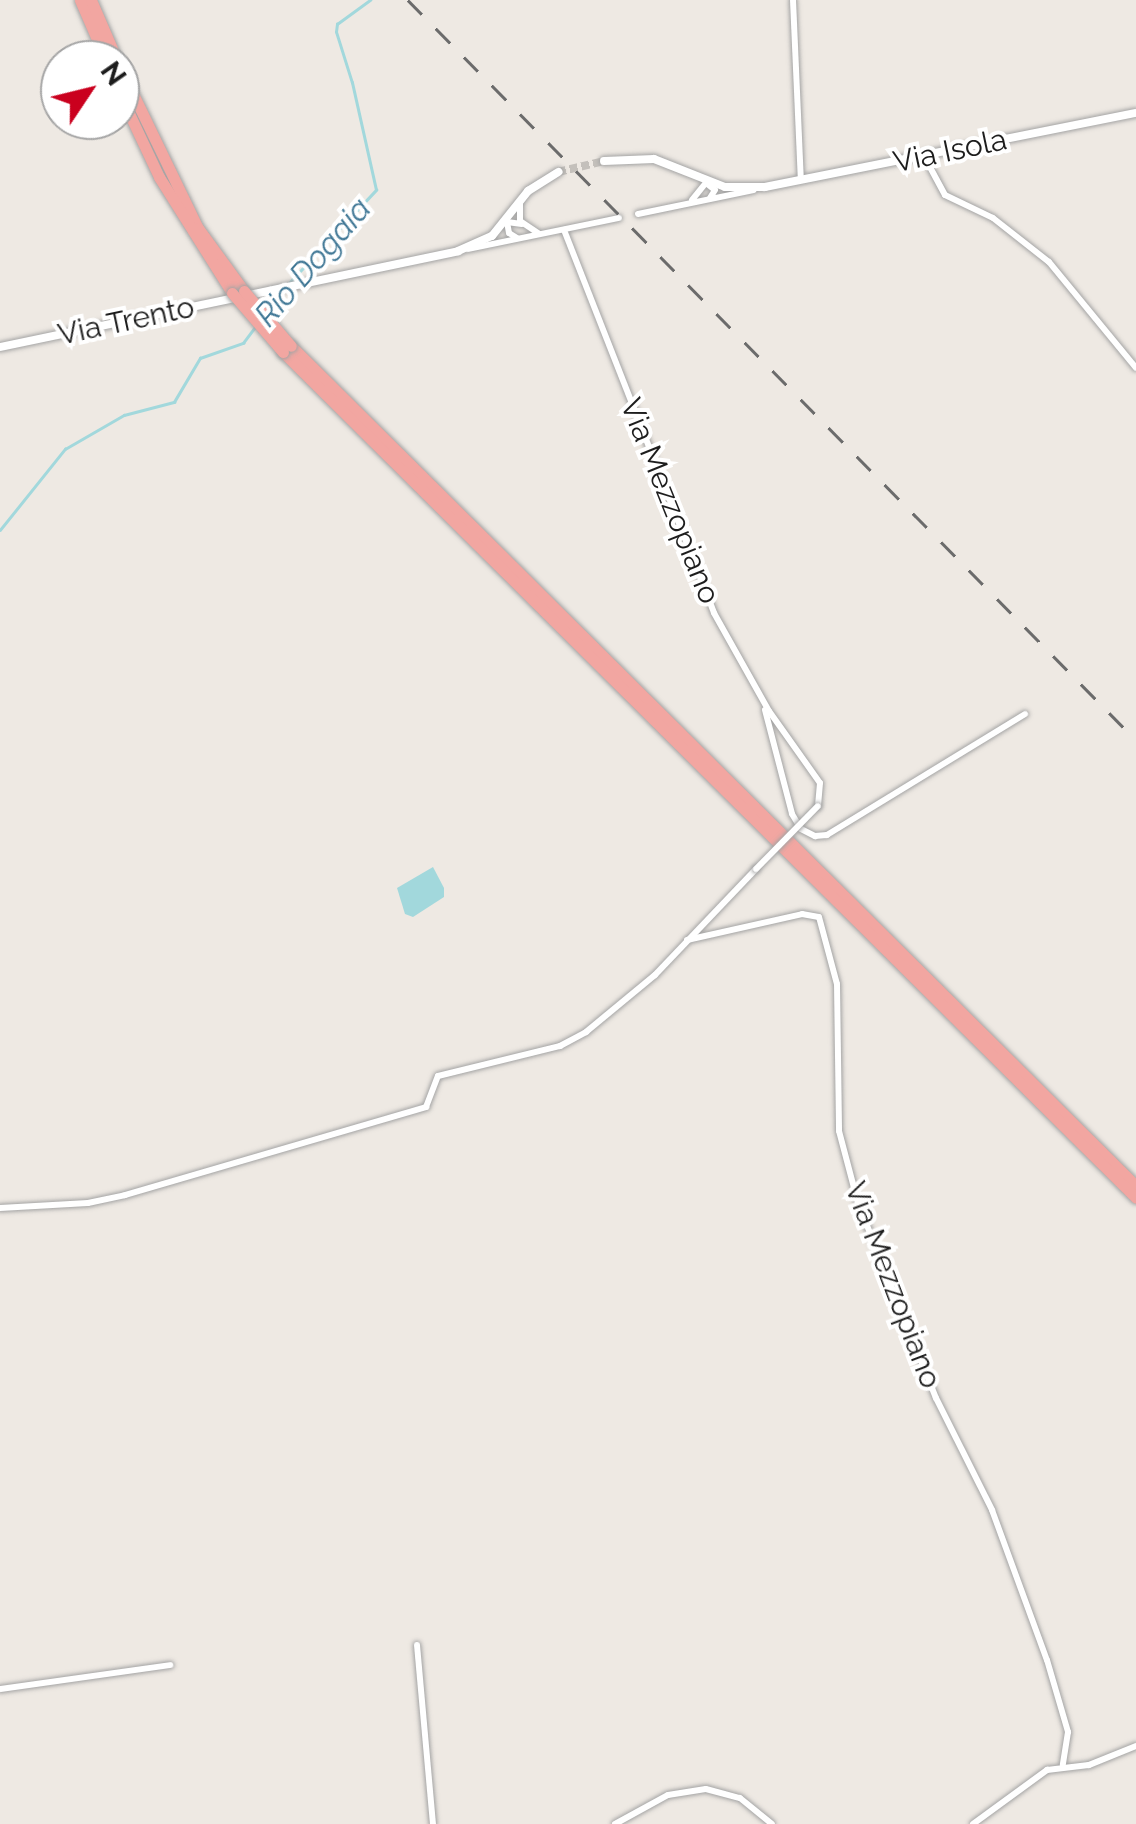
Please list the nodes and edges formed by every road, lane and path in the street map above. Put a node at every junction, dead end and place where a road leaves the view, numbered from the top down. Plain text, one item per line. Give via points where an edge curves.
1 (80, 0) edge
2 (91, 0) edge
3 (793, 0) edge
4 (97, 40) edge
5 (108, 40) edge
6 (140, 109) edge
7 (1136, 113) edge
8 (140, 136) edge
9 (924, 156) junction
10 (604, 161) tunnel mouth
11 (684, 171) junction
12 (558, 172) tunnel mouth
13 (710, 182) junction
14 (800, 182) junction
15 (765, 187) junction
16 (702, 196) junction
17 (520, 202) junction
18 (638, 214) dead end
19 (619, 218) dead end
20 (507, 222) junction
21 (564, 230) junction
22 (524, 233) junction
23 (458, 250) junction
24 (238, 292) junction
25 (0, 347) edge
26 (287, 349) junction
27 (1136, 368) edge
28 (760, 694) junction
29 (1025, 714) dead end
30 (687, 940) junction
31 (1136, 1186) edge
32 (1136, 1198) edge
33 (0, 1208) edge
34 (417, 1645) dead end
35 (170, 1665) dead end
36 (0, 1689) edge
37 (1136, 1746) edge
38 (1063, 1765) junction
39 (433, 1824) edge
40 (615, 1824) edge
41 (772, 1824) edge
42 (973, 1824) edge

1 - 4 highway
2 - 5 highway
3 - 14 street
6 - 24 highway
7 - 9 street, Via Isola
8 - 24 highway via 159,176
9 - 14 street, Via Isola
9 - 27 street via 945,195 994,218 1049,262
10 - 11 street, Via Isola via 638,157
11 - 13 street, Via Isola
11 - 16 street
12 - 17 street
13 - 15 street, Via Isola
13 - 16 street, Via Isola
13 - 16 street via 715,193
14 - 15 street, Via Isola
15 - 16 street, Via Isola
16 - 18 street, Via Isola
17 - 20 street
17 - 22 street
19 - 21 street
20 - 22 street
20 - 22 street via 509,233
20 - 23 street
21 - 22 street
21 - 28 street, Via Mezzopiano via 714,613
22 - 23 street
23 - 25 street, Via Trento
24 - 26 highway, bridge
26 - 31 highway
26 - 32 highway
28 - 29 street via 795,822 816,836
28 - 30 street, Via Mezzopiano, bridge via 820,783 818,806
30 - 33 street, Via Mezzopiano via 638,991 574,1039 448,1072 434,1082 429,1104 416,1111 125,1195
30 - 38 street, Via Mezzopiano via 802,914 819,917 836,984 839,1132 850,1175 936,1398 992,1510 1047,1660 1068,1732
34 - 39 street
35 - 36 street
37 - 38 street via 1088,1764
38 - 42 street
40 - 41 street via 668,1795 706,1789 740,1798

